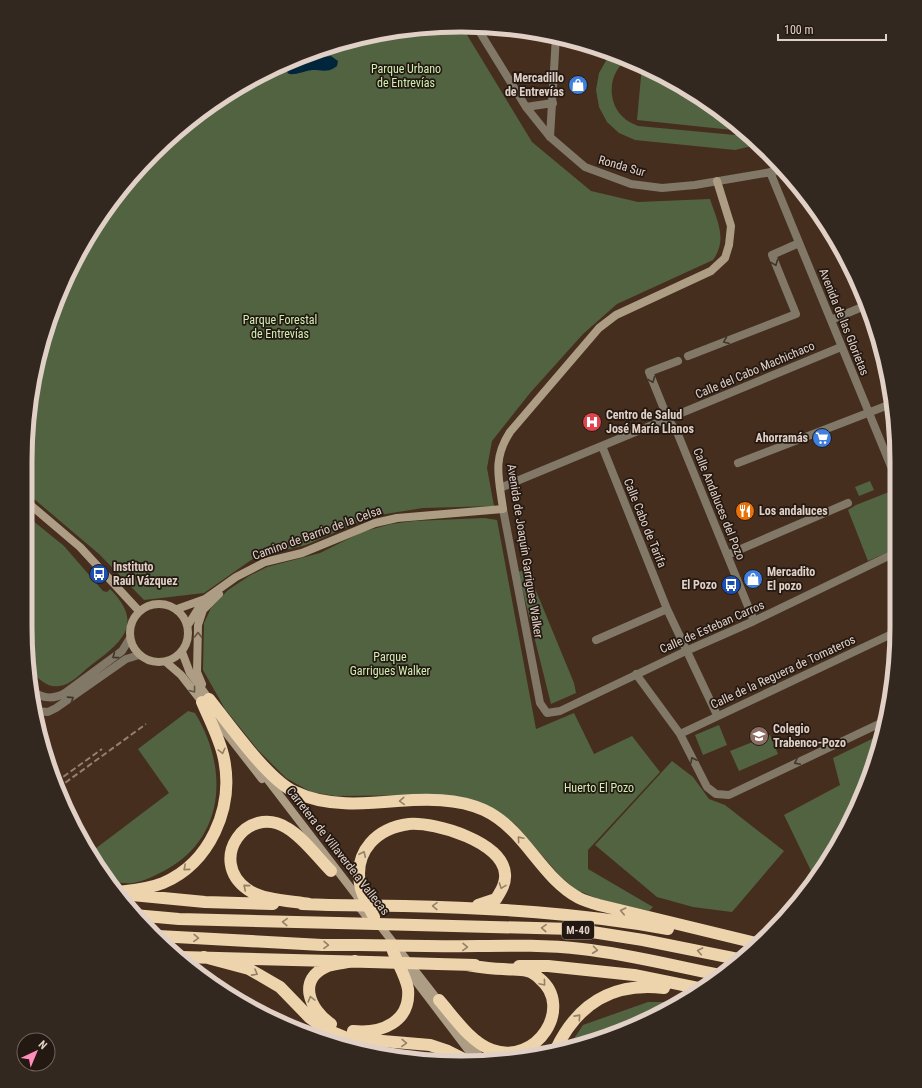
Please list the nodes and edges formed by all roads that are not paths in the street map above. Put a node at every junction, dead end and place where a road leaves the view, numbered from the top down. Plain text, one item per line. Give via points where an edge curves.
1 (480, 33) edge
2 (556, 43) edge
3 (552, 103) junction
4 (526, 107) junction
5 (550, 137) junction
6 (777, 171) edge
7 (770, 172) junction
8 (717, 181) junction
9 (800, 243) junction
10 (861, 307) edge
11 (831, 320) junction
12 (841, 347) junction
13 (688, 356) dead end
14 (678, 361) dead end
15 (886, 406) edge
16 (869, 413) junction
17 (668, 418) junction
18 (602, 446) junction
19 (738, 463) dead end
20 (890, 464) edge
21 (500, 488) junction
22 (848, 503) dead end
23 (32, 506) edge
24 (503, 509) junction
25 (727, 555) junction
26 (890, 555) edge
27 (236, 576) junction
28 (205, 599) junction
29 (177, 609) junction
30 (667, 609) junction
31 (139, 611) junction
32 (754, 621) junction
33 (188, 625) junction
34 (890, 635) edge
35 (130, 638) junction
36 (596, 640) dead end
37 (686, 651) junction
38 (182, 652) junction
39 (139, 655) junction
40 (166, 662) junction
41 (636, 674) junction
42 (38, 695) edge
43 (206, 701) junction
44 (540, 703) joint
45 (40, 711) edge
46 (717, 715) junction
47 (879, 724) edge
48 (680, 734) junction
49 (331, 871) junction
50 (124, 892) edge
51 (125, 894) edge
52 (309, 904) junction
53 (466, 907) junction
54 (144, 916) edge
55 (374, 917) junction
56 (164, 936) edge
57 (752, 942) edge
58 (750, 944) edge
59 (393, 951) junction
60 (187, 957) edge
61 (204, 957) junction
62 (734, 958) edge
63 (355, 961) junction
64 (467, 964) junction
65 (713, 974) edge
66 (694, 987) edge
67 (690, 990) edge
68 (439, 1000) junction
69 (559, 1044) edge
70 (479, 1055) edge
71 (458, 1056) edge
72 (472, 1056) edge

1 - 4 street, Ronda Sur
2 - 3 street
3 - 4 street
3 - 5 street
4 - 5 street, Ronda Sur
5 - 8 street, Ronda Sur via 585,167 631,184 662,188
6 - 7 street, Ronda Sur
7 - 8 street, Ronda Sur
7 - 9 street, Avenida de las Glorietas
8 - 21 main road, Avenida de Joaquín Garrigues Walker via 732,226 730,245 725,258 711,271 616,315 599,328 502,444 497,463
9 - 11 street, Avenida de las Glorietas
9 -> 13 street via 772,255 796,314
10 - 11 street
11 - 12 street, Avenida de las Glorietas
12 - 16 street, Avenida de las Glorietas
12 - 17 street, Calle del Cabo Machichaco
14 -> 17 street, Calle Andaluces del Pozo via 649,372
15 - 16 street
16 - 19 street
16 - 20 street, Avenida de las Glorietas
17 - 18 street, Calle del Cabo Machichaco
17 - 25 street, Calle Andaluces del Pozo via 677,432
18 - 21 street, Calle del Cabo Machichaco
18 - 30 street, Calle Cabo de Tarifa
21 - 24 main road, Avenida de Joaquín Garrigues Walker
22 - 25 street
23 - 31 main road via 80,547
24 - 27 main road, Camino de Barrio de la Celsa via 397,518 375,523 302,553 265,562
24 - 44 street, Avenida de Joaquín Garrigues Walker
25 - 32 street, Calle Andaluces del Pozo
26 - 32 street, Calle de Esteban Carros
27 - 28 main road, Camino de Barrio de la Celsa
43 -> 27 main road, Camino de Barrio de la Celsa via 197,672 198,625 202,610
28 - 29 main road, Camino de Barrio de la Celsa
28 - 33 main road, Camino de Barrio de la Celsa
29 - 31 main road via 158,604
29 - 33 main road
30 - 36 street
30 - 37 street, Calle Cabo de Tarifa
31 - 35 main road via 133,619
32 - 37 street, Calle de Esteban Carros
33 - 38 main road via 188,639
34 - 46 street, Calle de la Reguera de Tomateros
35 - 39 main road
35 -> 42 street via 122,651 65,693 41,698
37 - 41 street, Calle de Esteban Carros
37 - 46 street, Calle Cabo de Tarifa
38 - 40 main road via 175,659
38 - 43 main road, Carretera de Villaverde a Vallecas via 190,673
39 - 40 main road via 156,663
45 -> 39 street via 48,712 56,708 126,659
40 -> 43 main road, Carretera de Villaverde a Vallecas
41 - 44 street, Calle de Esteban Carros via 560,711 547,713
41 - 48 street
43 - 49 main road, Carretera de Villaverde a Vallecas
43 -> 50 highway via 224,760 224,801 215,832 207,846 179,874 144,889
43 - 55 main road, Carretera de Villaverde a Vallecas
57 -> 43 highway via 579,898 556,880 500,819 474,806 436,800 347,803 327,801 295,792 274,778
46 - 48 street, Calle de la Reguera de Tomateros
47 -> 48 street via 730,795 716,794 707,787
52 -> 49 highway via 258,895 247,889 232,870 230,859 232,846 238,836 248,827 261,822 273,822 297,836
49 - 59 main road, Carretera de Villaverde a Vallecas
51 - 52 highway via 206,902
53 -> 52 highway, bridge
55 -> 53 highway via 360,885 361,856 367,846 386,831 410,824 422,824 451,831 475,840 496,855 505,873 500,893 490,902
53 - 58 highway via 613,919
62 -> 54 highway, M-40, bridge via 573,929 338,924
55 - 68 main road, Carretera de Villaverde a Vallecas
56 -> 65 highway, M-40, bridge via 322,945 580,948
59 -> 63 highway via 408,987 408,999 404,1012 397,1020 376,1031 348,1030 332,1024 320,1017 310,997 309,985 315,974 327,966
59 - 72 main road, Carretera de Villaverde a Vallecas
60 - 61 highway
61 - 63 highway
61 -> 71 highway via 249,969 280,987 310,1018 325,1029 347,1038 430,1045
63 - 64 highway, bridge
64 - 66 highway via 548,966 634,975
64 -> 68 highway via 528,971 541,979 550,992 552,1006 551,1021 544,1035 521,1051 492,1050 477,1042
69 -> 67 highway via 583,1011 598,999 615,991 653,986
68 - 70 main road, Carretera de Villaverde a Vallecas

